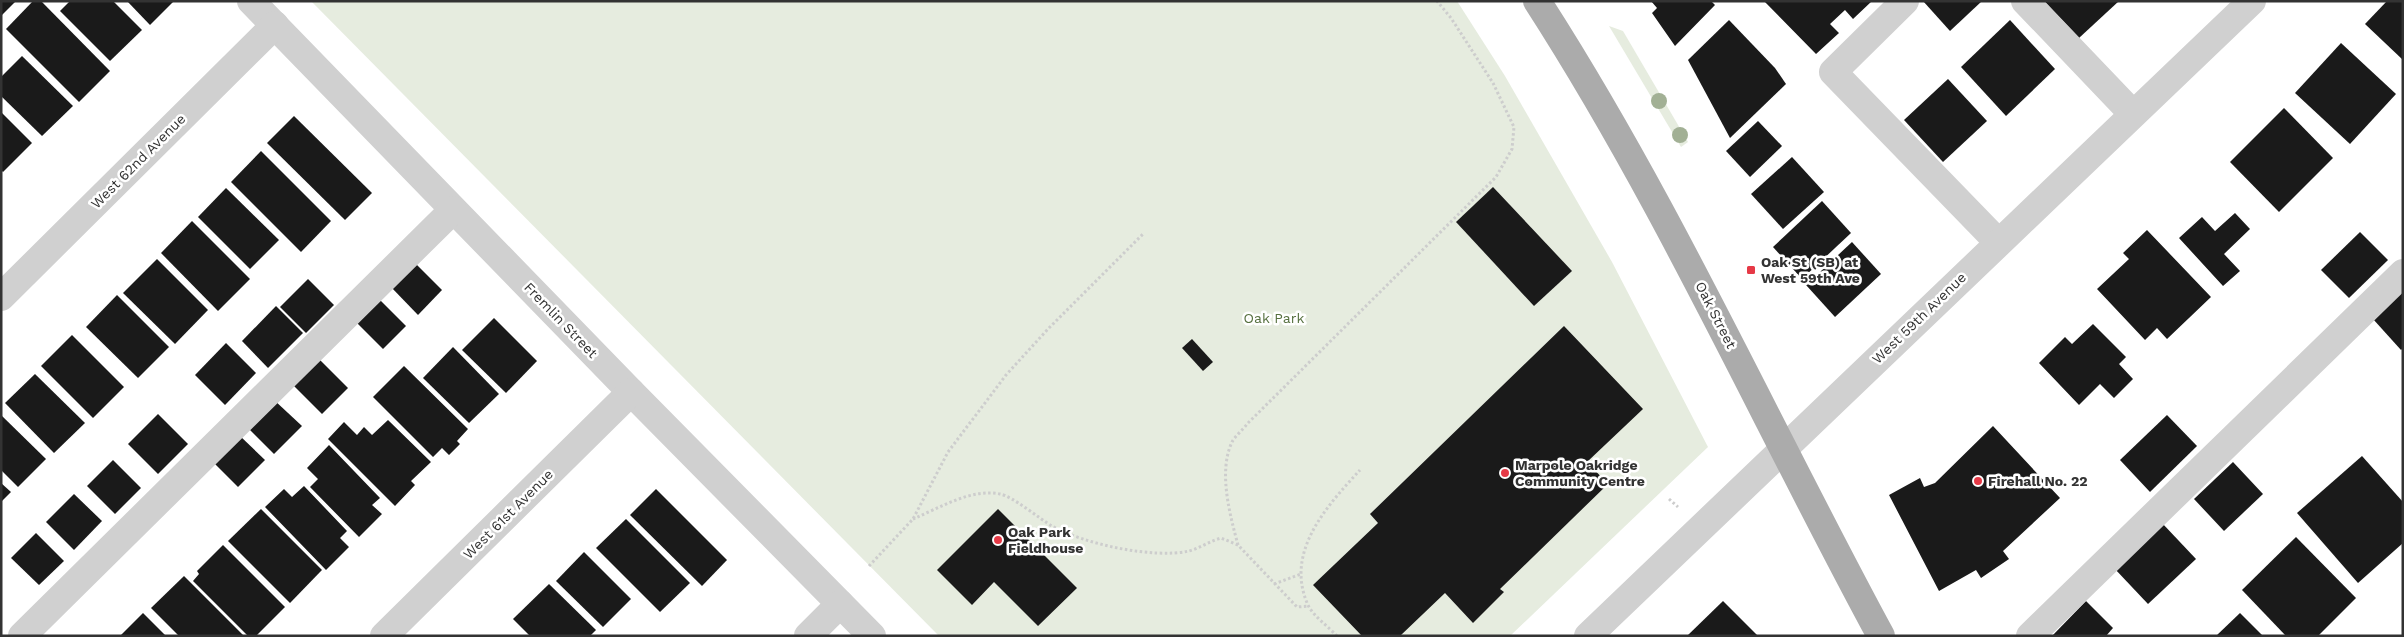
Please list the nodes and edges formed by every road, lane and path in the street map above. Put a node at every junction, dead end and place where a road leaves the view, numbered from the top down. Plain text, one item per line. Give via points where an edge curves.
1 (251, 1) edge
2 (1437, 1) edge
3 (1537, 1) edge
4 (1905, 1) edge
5 (2025, 1) edge
6 (2252, 1) edge
7 (276, 25) junction
8 (2132, 114) junction
9 (453, 210) junction
10 (1144, 233) dead end
11 (1998, 242) junction
12 (2403, 273) edge
13 (1, 297) edge
14 (631, 392) junction
15 (1783, 449) junction
16 (1360, 470) dead end
17 (913, 519) junction
18 (1238, 546) junction
19 (869, 566) dead end
20 (1301, 574) junction
21 (1274, 584) junction
22 (840, 604) junction
23 (1309, 606) junction
24 (22, 636) edge
25 (384, 636) edge
26 (808, 636) edge
27 (872, 636) edge
28 (1337, 636) edge
29 (1588, 636) edge
30 (1880, 636) edge
31 (2030, 636) edge

1 - 7 street, Fremlin Street
2 - 18 path via 1452,18 1493,83 1514,127 1512,149 1496,177 1232,442 1225,474 1228,506
3 - 15 main road, Oak Street via 1646,182
4 - 11 street via 1834,72
5 - 8 street
6 - 8 street, West 59th Avenue
7 - 9 street, Fremlin Street
7 - 13 street, West 62nd Avenue
8 - 11 street, West 59th Avenue
9 - 14 street, Fremlin Street
9 - 24 street
10 - 17 path via 1006,375 948,452
11 - 15 street, West 59th Avenue
12 - 31 street
14 - 22 street, Fremlin Street
14 - 25 street, West 61st Avenue
15 - 29 street, West 59th Avenue
15 - 30 main road, Oak Street
16 - 20 path via 1318,518 1309,538
17 - 18 path via 971,496 1002,494 1055,528 1098,544 1161,552 1190,550 1221,538
17 - 19 path
18 - 21 path
20 - 21 path
20 - 23 path
21 - 23 path via 1297,607
22 - 26 street
22 - 27 street, Fremlin Street
23 - 28 path

